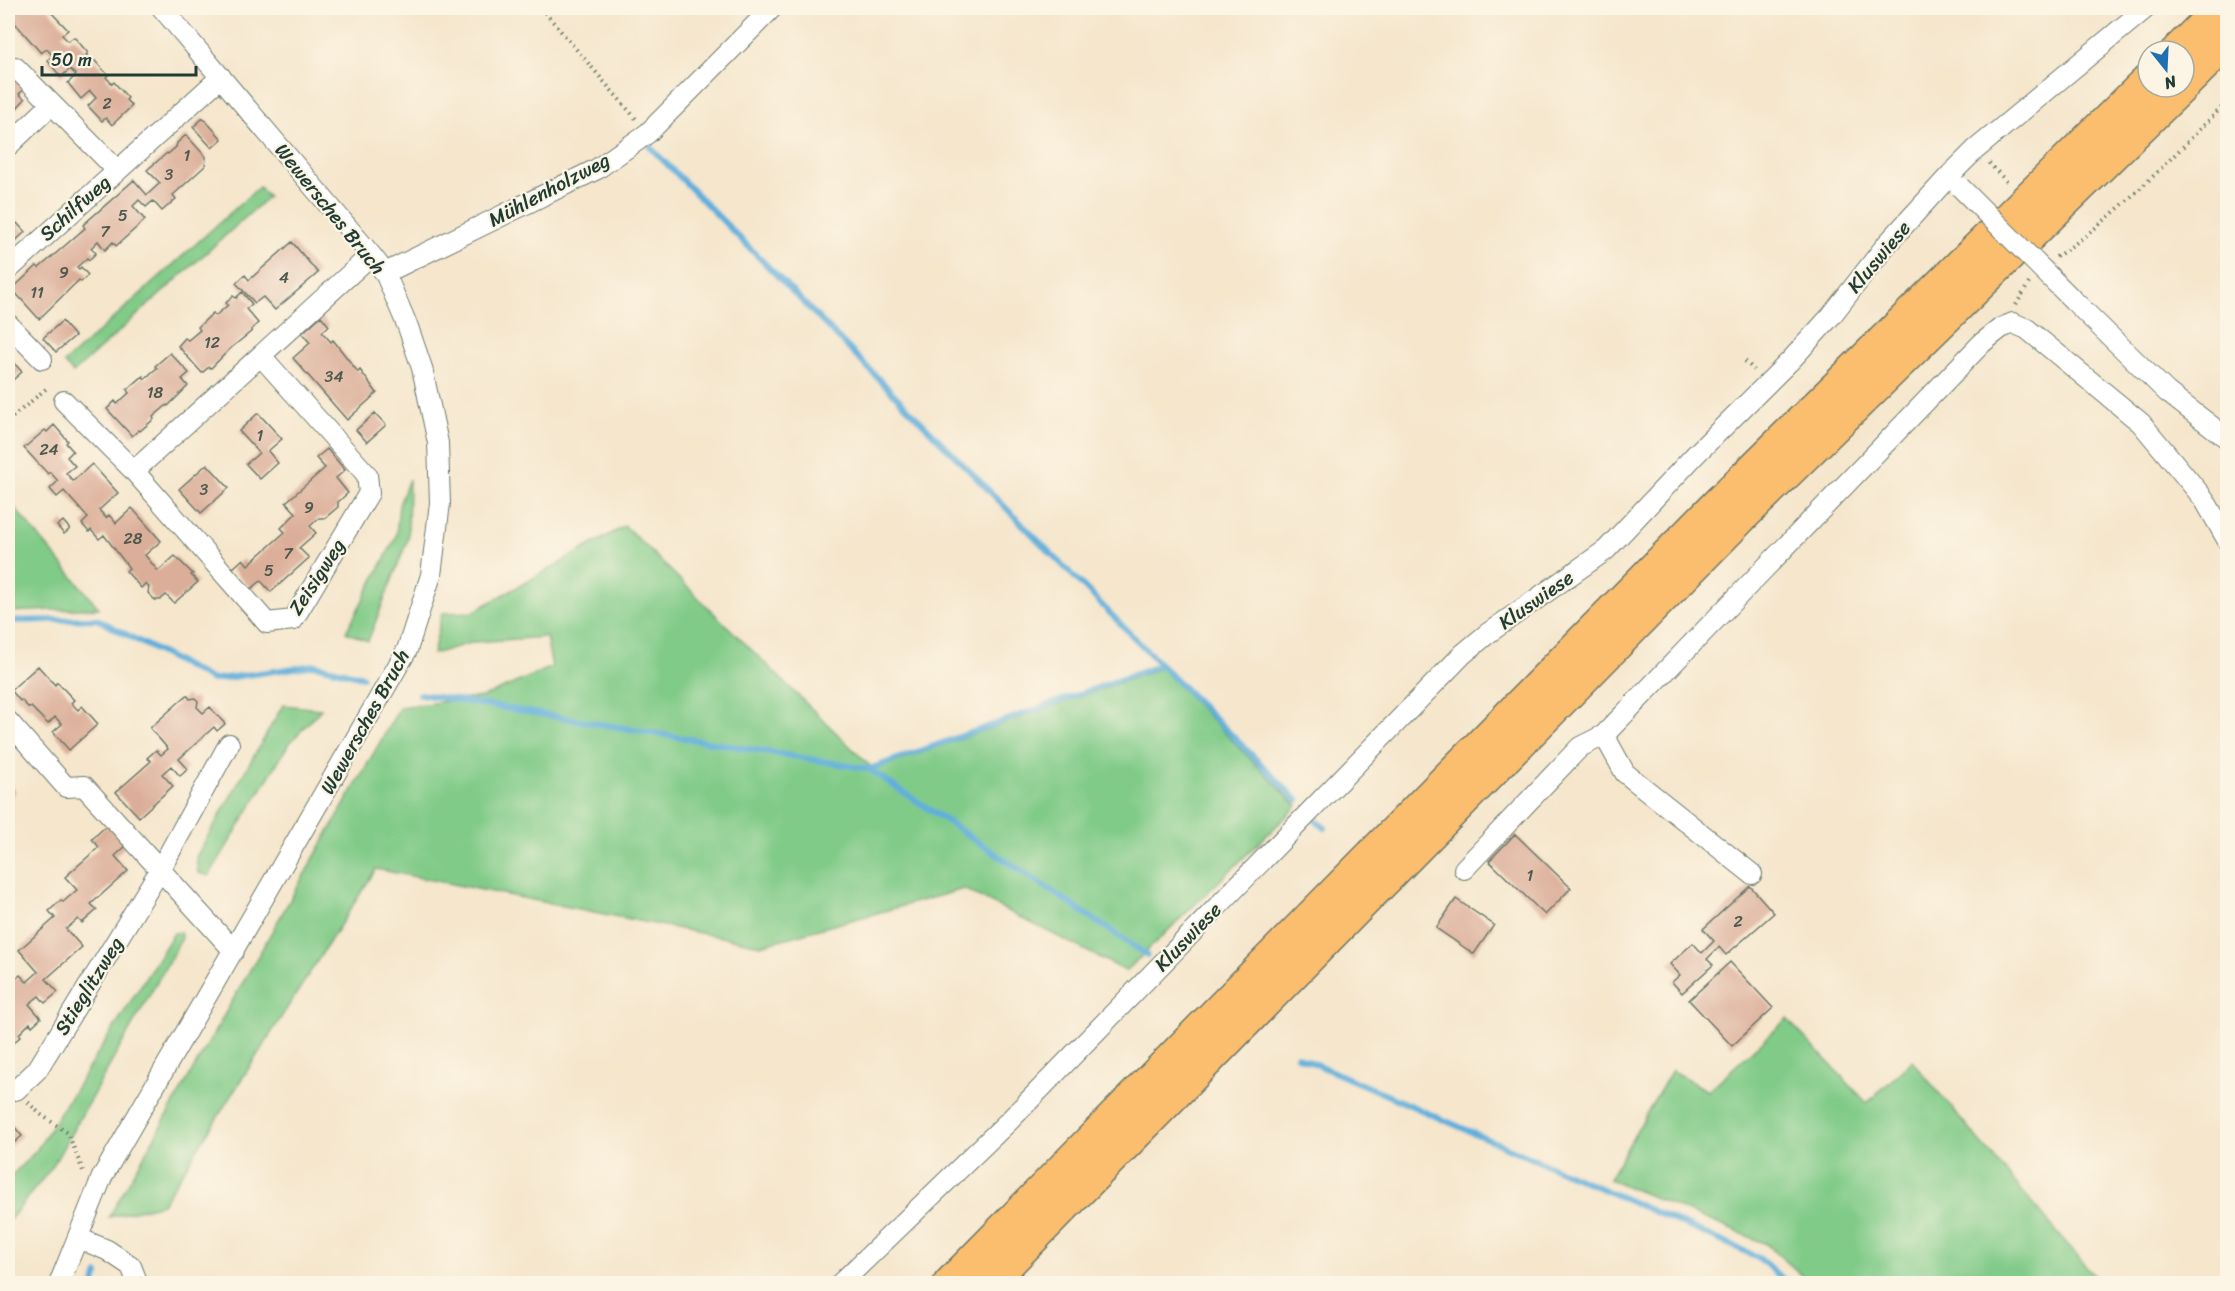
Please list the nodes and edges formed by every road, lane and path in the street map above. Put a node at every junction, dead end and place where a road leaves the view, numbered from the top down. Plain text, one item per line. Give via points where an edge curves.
1 (162, 8) edge
2 (541, 8) edge
3 (772, 8) edge
4 (2146, 8) edge
5 (2221, 8) edge
6 (2190, 39) edge
7 (2228, 40) edge
8 (15, 67) dead end
9 (2196, 72) edge
10 (221, 77) junction
11 (2136, 93) edge
12 (2169, 99) edge
13 (2228, 101) edge
14 (51, 105) junction
15 (648, 133) junction
16 (8, 146) edge
17 (1987, 160) dead end
18 (117, 170) junction
19 (1955, 181) junction
20 (2009, 184) dead end
21 (371, 255) junction
22 (2053, 260) dead end
23 (8, 270) edge
24 (385, 273) junction
25 (2032, 280) dead end
26 (2013, 323) junction
27 (8, 324) edge
28 (261, 356) junction
29 (42, 359) dead end
30 (64, 401) joint
31 (8, 421) edge
32 (2228, 440) edge
33 (134, 471) junction
34 (2228, 541) edge
35 (8, 723) edge
36 (1604, 735) junction
37 (229, 744) dead end
38 (1464, 869) dead end
39 (160, 870) junction
40 (1752, 874) dead end
41 (234, 951) junction
42 (12, 1090) edge
43 (98, 1186) junction
44 (78, 1238) junction
45 (59, 1284) edge
46 (138, 1284) edge
47 (840, 1284) edge
48 (950, 1284) edge
49 (987, 1284) edge

1 - 10 street, Wewersches Bruch
2 - 15 path
3 - 15 street, Mühlenholzweg
4 - 19 street, Kluswiese via 1975,150
5 - 6 highway
7 - 9 highway
8 - 14 street, Schilfweg
10 - 18 street, Schilfweg
10 - 21 street, Wewersches Bruch
11 - 48 highway via 1704,519
12 - 49 highway via 1740,518
13 - 22 path via 2116,212
14 - 16 street
14 - 18 street, Schilfweg
15 - 24 street, Mühlenholzweg via 597,168
17 - 20 path
18 - 23 street, Schilfweg
19 - 32 street, bridge via 2168,392
19 - 47 street, Kluswiese via 1887,244 1791,360 1696,453 1606,550 1463,654 1010,1120
21 - 24 street, Wewersches Bruch
21 - 28 street
24 - 41 street, Wewersches Bruch via 422,368 438,443 440,503 431,575 407,650
25 - 26 path via 2015,307
26 - 34 street via 2027,329 2141,423 2204,499
26 - 36 street via 1982,342
27 - 29 street
28 - 33 street
28 - 33 street, Zeisigweg via 367,475 369,493 293,620 267,623
30 - 31 path via 53,382
30 - 33 street, Zeisigweg
35 - 39 street via 66,787 84,786
36 - 38 street via 1580,747
36 - 40 street via 1625,773
37 - 39 street, Stieglitzweg
39 - 41 street
39 - 42 street, Stieglitzweg via 37,1070
41 - 43 street, Wewersches Bruch
42 - 43 path via 68,1133 86,1179
43 - 44 street, Wewersches Bruch
44 - 45 street, Wewersches Bruch
44 - 46 street via 131,1266

